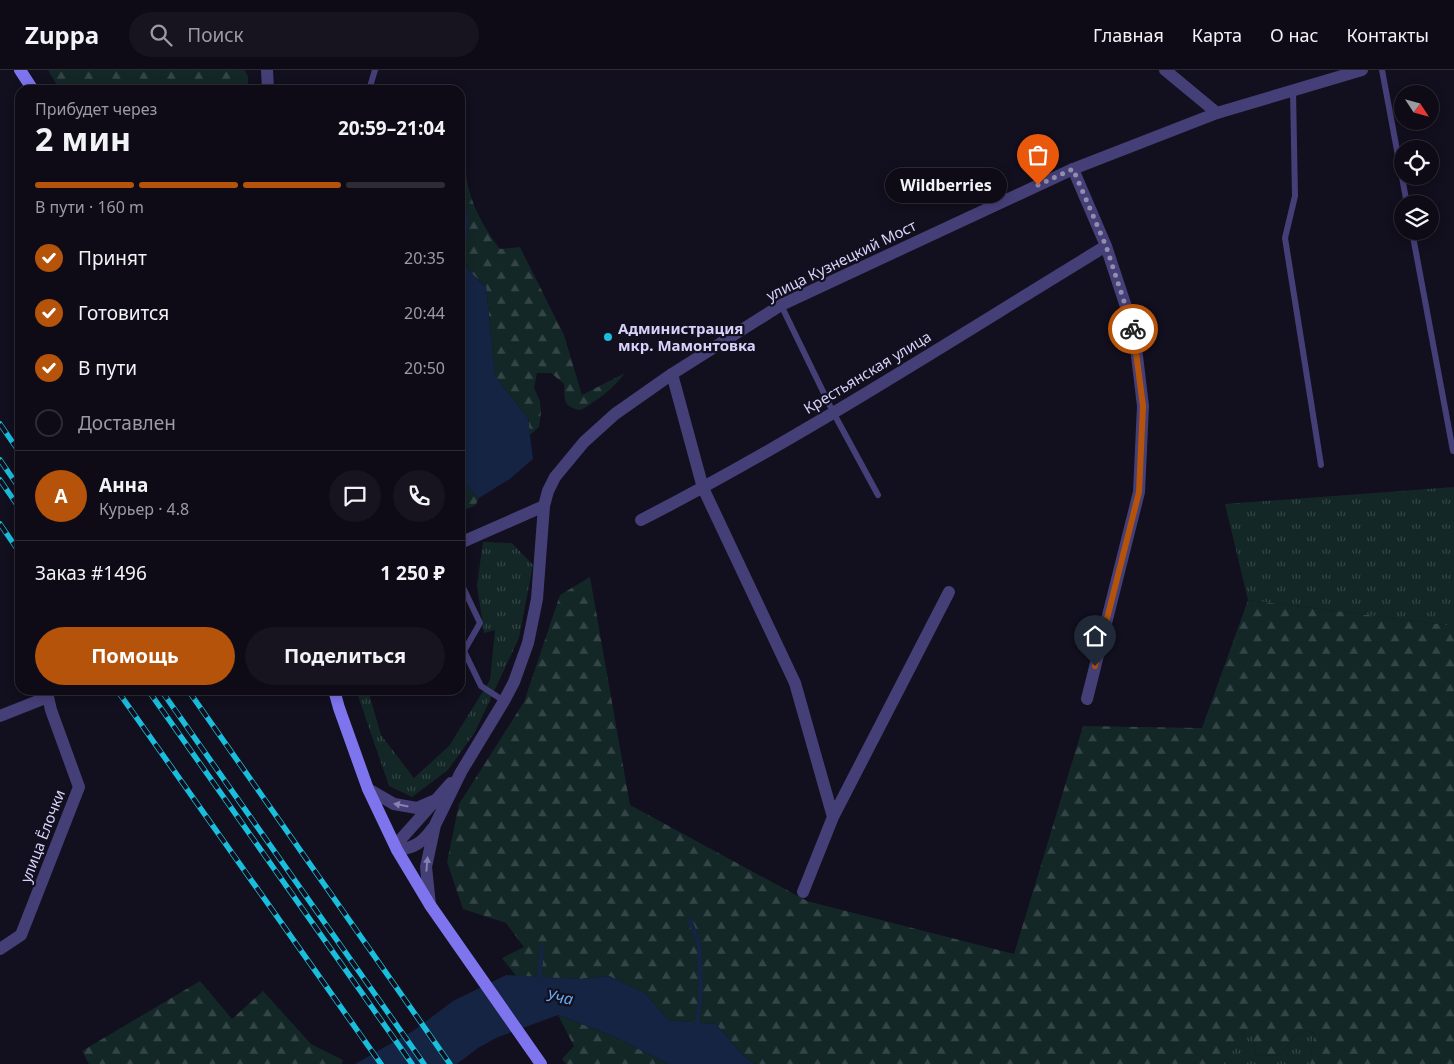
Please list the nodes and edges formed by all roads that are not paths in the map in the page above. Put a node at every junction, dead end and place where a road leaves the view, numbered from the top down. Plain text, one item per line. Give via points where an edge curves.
1 (20, 70) edge
2 (267, 70) edge
3 (376, 70) edge
4 (1165, 70) edge
5 (1362, 70) edge
6 (1382, 70) edge
7 (30, 85) edge
8 (268, 85) edge
9 (371, 85) edge
10 (1293, 91) junction
11 (1216, 114) junction
12 (1073, 169) junction
13 (1405, 195) edge
14 (1414, 240) edge
15 (1106, 246) junction
16 (781, 305) junction
17 (672, 374) junction
18 (833, 412) junction
19 (1453, 451) edge
20 (1321, 465) dead end
21 (703, 488) junction
22 (878, 495) dead end
23 (544, 506) junction
24 (641, 520) dead end
25 (465, 541) edge
26 (465, 592) edge
27 (948, 592) dead end
28 (465, 649) edge
29 (465, 653) edge
30 (335, 695) edge
31 (1087, 699) dead end
32 (504, 701) junction
33 (0, 716) edge
34 (461, 772) junction
35 (368, 789) junction
36 (436, 800) junction
37 (833, 817) junction
38 (435, 825) junction
39 (397, 850) junction
40 (803, 892) dead end
41 (430, 904) junction
42 (0, 949) edge
43 (540, 1063) edge

1 - 7 main road
2 - 8 street
3 - 9 lane
4 - 11 street
5 - 10 street, улица Кузнецкий Мост
6 - 13 lane
10 - 11 street, улица Кузнецкий Мост
10 - 20 lane via 1295,196 1285,238
11 - 12 street, улица Кузнецкий Мост
12 - 15 street
12 - 16 street, улица Кузнецкий Мост
14 - 19 lane
15 - 18 street, Крестьянская улица
15 - 31 street via 1134,331 1143,406 1139,492
16 - 17 street, улица Кузнецкий Мост
16 - 18 lane
17 - 21 street
17 - 23 street, улица Кузнецкий Мост via 615,414 584,442 555,477
18 - 21 street, Крестьянская улица
18 - 22 lane
21 - 24 street, Крестьянская улица
21 - 37 street via 795,683
23 - 25 street
23 - 32 street, улица Кузнецкий Мост via 533,624 521,663
26 - 28 lane via 480,624
27 - 37 street
29 - 32 lane via 481,686
30 - 35 main road
32 - 34 street, улица Кузнецкий Мост
33 - 42 street, улица Ёлочки via 48,696 79,787 21,936
34 - 36 street
34 - 38 street
36 -> 35 street via 417,808 394,804
35 - 39 main road
36 - 39 street via 402,839
37 - 40 street
38 - 39 street via 419,843
41 -> 38 street via 426,867
39 - 41 main road
41 - 43 main road

